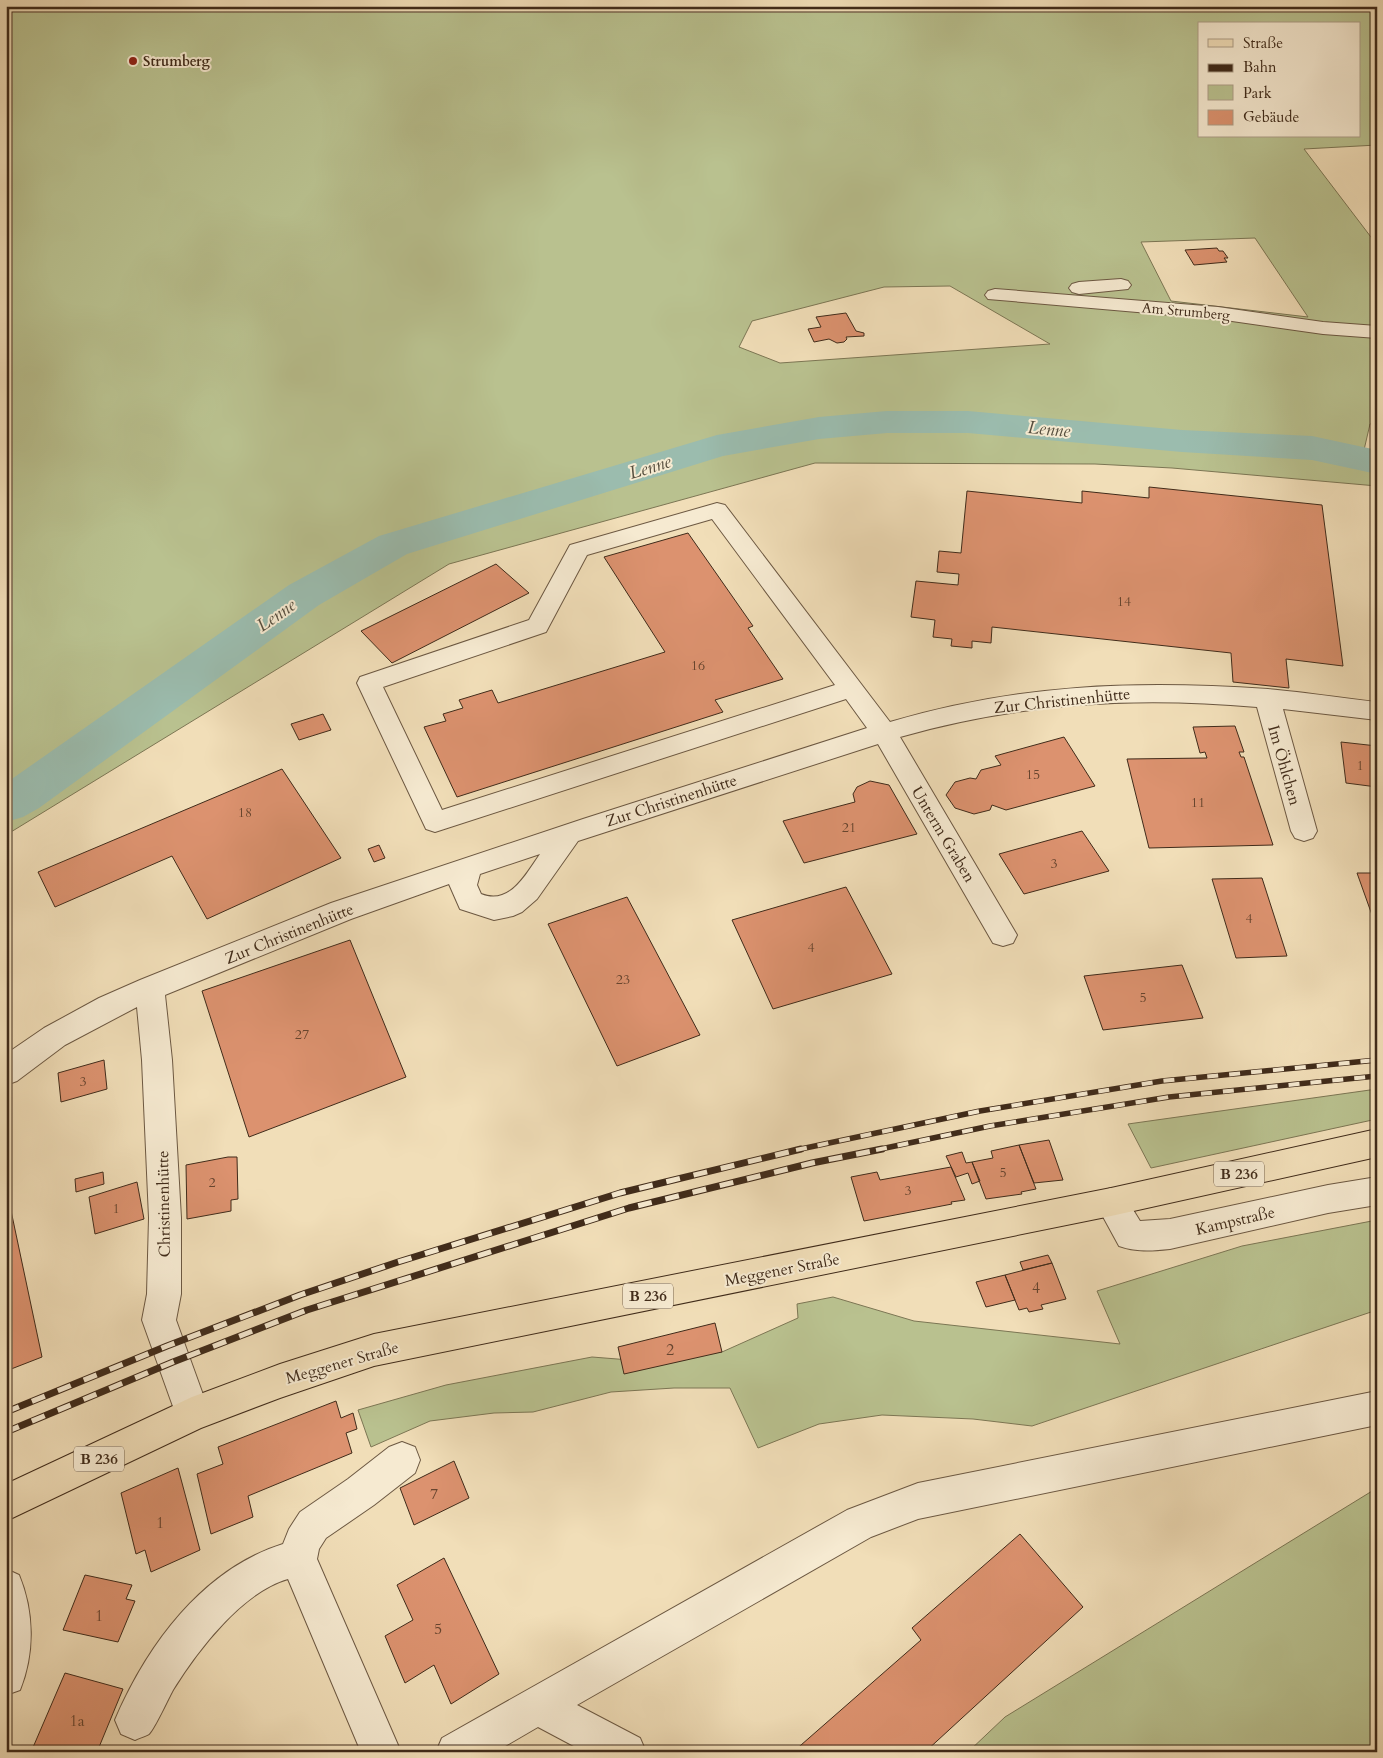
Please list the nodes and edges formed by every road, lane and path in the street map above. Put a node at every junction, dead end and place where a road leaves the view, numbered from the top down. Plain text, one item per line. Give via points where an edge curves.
1 (1121, 285) dead end
2 (1377, 332) edge
3 (850, 689) junction
4 (1267, 698) junction
5 (1377, 711) edge
6 (884, 732) junction
7 (1304, 831) dead end
8 (568, 834) junction
9 (468, 868) junction
10 (1004, 935) dead end
11 (150, 988) junction
12 (6, 1072) edge
13 (1377, 1143) edge
14 (1377, 1191) edge
15 (1111, 1202) junction
16 (1377, 1408) edge
17 (192, 1414) junction
18 (402, 1460) dead end
19 (6, 1504) edge
20 (298, 1559) junction
21 (6, 1588) edge
22 (6, 1676) edge
23 (536, 1706) junction
24 (135, 1720) dead end
25 (381, 1752) edge
26 (456, 1752) edge
27 (626, 1752) edge

1 - 2 street, Am Strumberg via 995,295 1218,313
3 - 3 street, Unterm Graben via 717,510 578,550 538,626 369,683 435,822
3 - 6 street, Unterm Graben
4 - 5 street, Zur Christinenhütte
4 - 6 street, Zur Christinenhütte via 1176,692 1066,696 957,712
4 - 7 street, Im Öhlchen
6 - 8 street, Zur Christinenhütte
6 - 10 street, Unterm Graben
8 - 9 street, Zur Christinenhütte
8 - 9 street via 526,895 509,907 486,907 470,901 463,885
9 - 11 street, Zur Christinenhütte via 357,905
11 - 12 street, Zur Christinenhütte via 34,1049
11 - 17 street, Christinenhütte via 165,1218 164,1294 159,1320
13 - 15 main road, Meggener Straße / B 236
14 - 15 street, Kampstraße via 1148,1237 1130,1235
15 - 17 main road, Meggener Straße / B 236 via 374,1350 280,1380
16 - 23 street via 918,1501 860,1523
17 - 19 main road, B 236
18 - 20 street via 313,1525 302,1542
20 - 24 street via 272,1565 237,1586 208,1610 176,1649
20 - 25 street
21 - 22 street via 11,1613 10,1662
23 - 26 street
23 - 27 street

